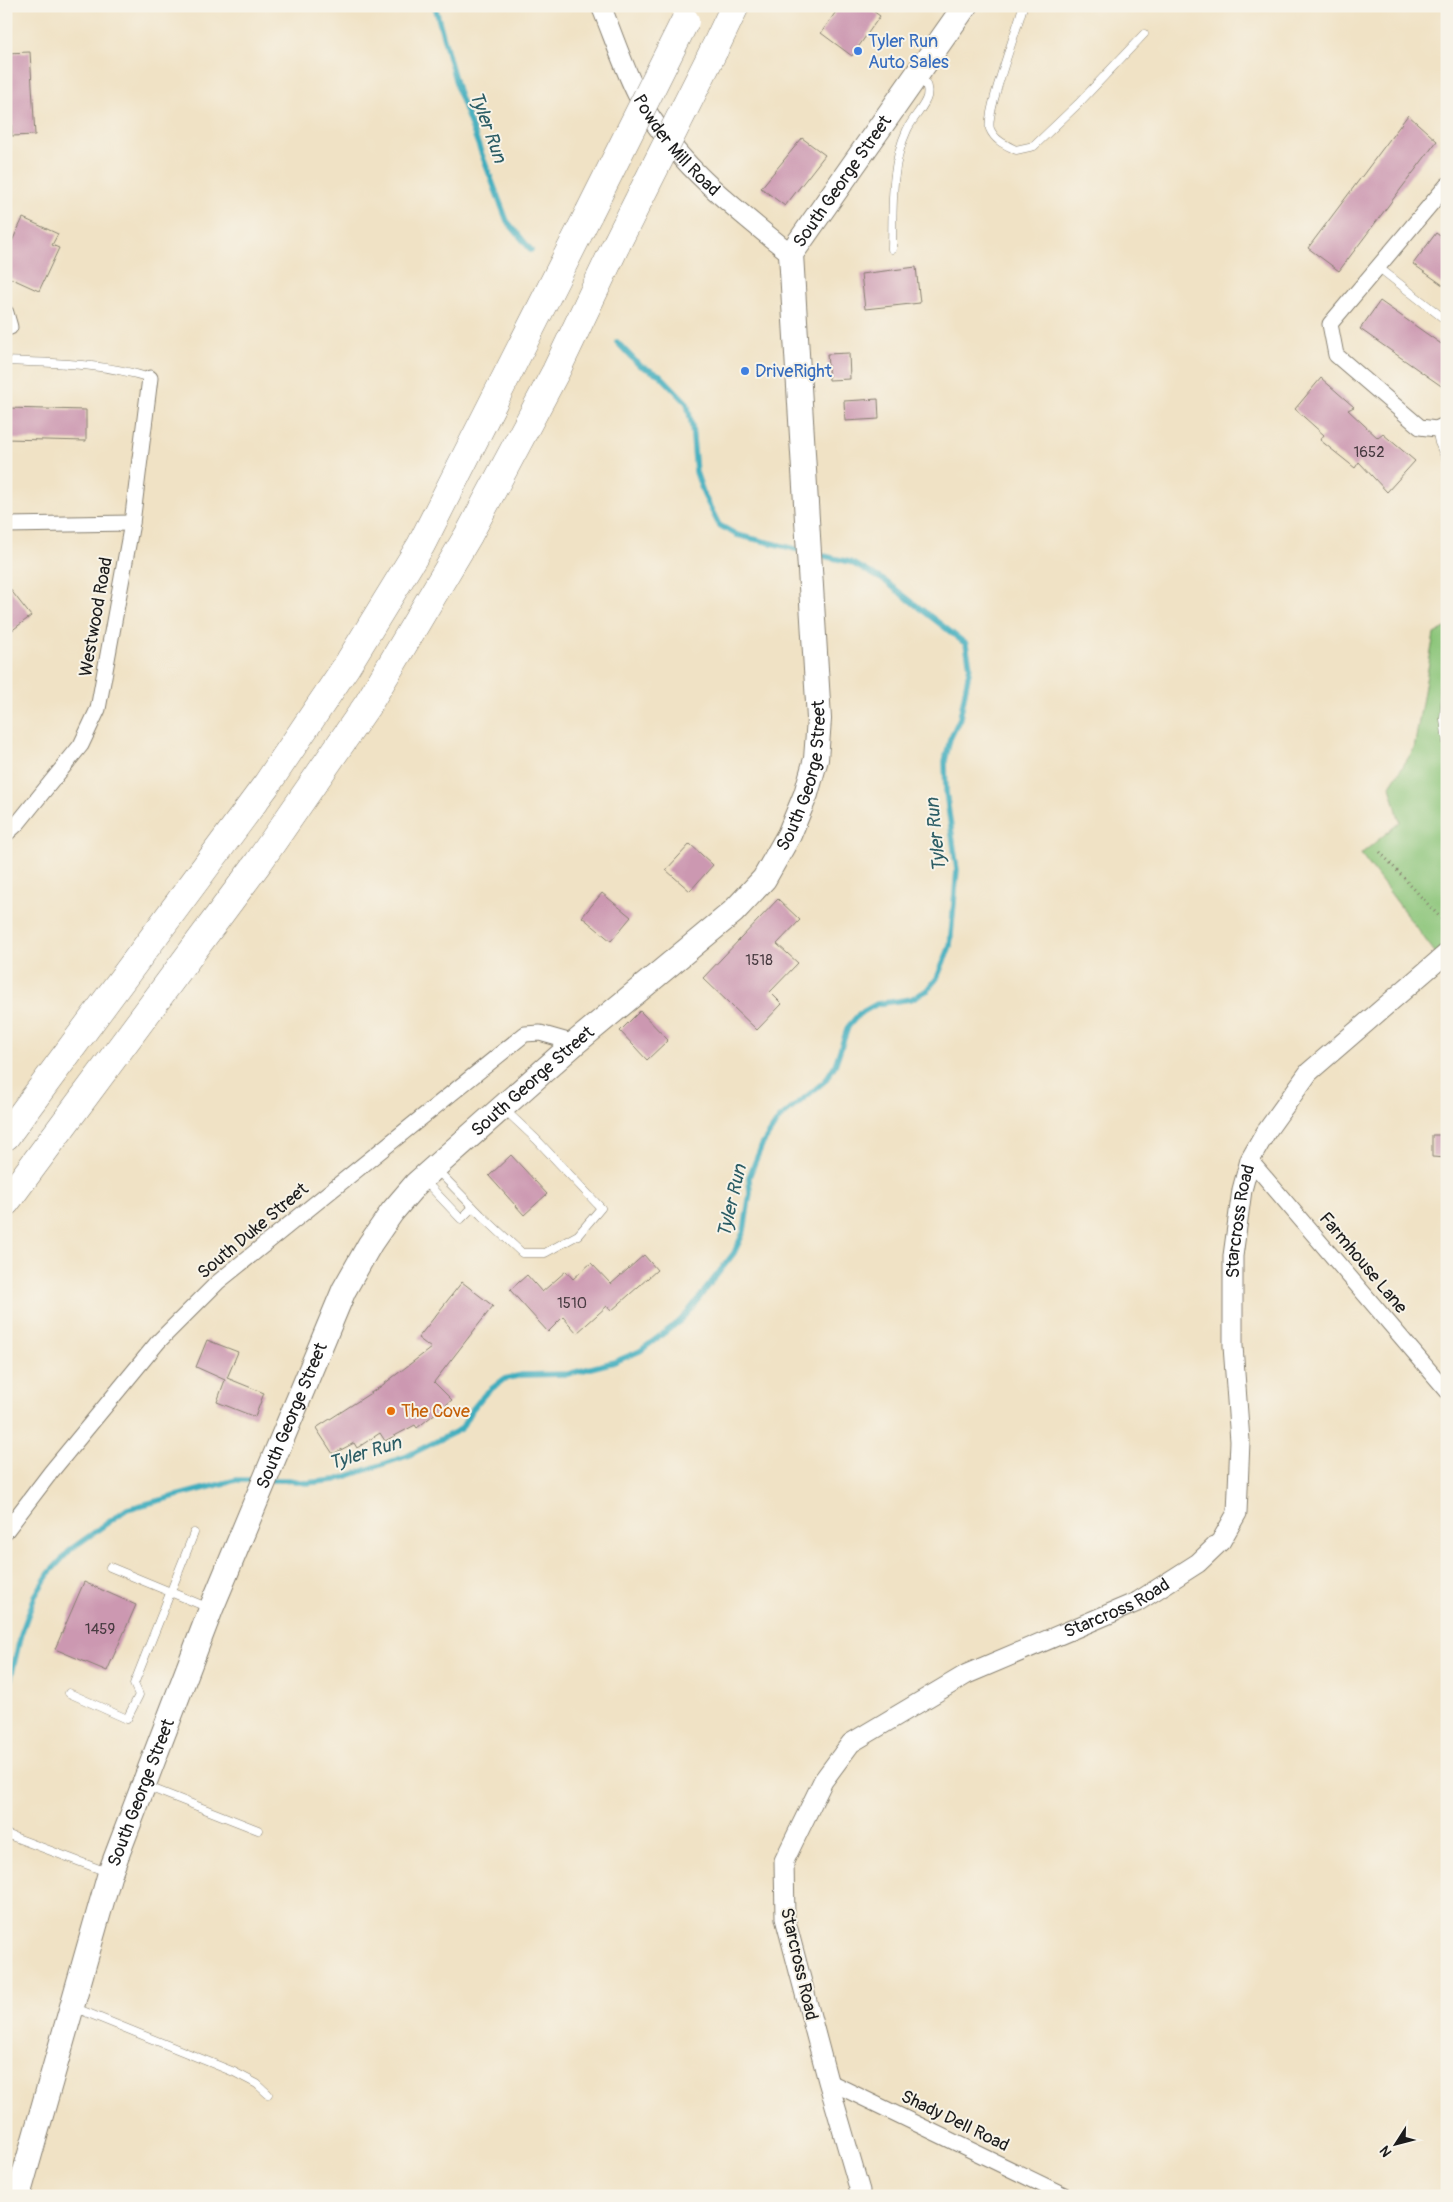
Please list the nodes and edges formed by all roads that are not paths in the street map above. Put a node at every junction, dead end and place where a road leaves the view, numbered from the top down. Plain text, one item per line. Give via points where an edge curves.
1 (601, 6) edge
2 (735, 6) edge
3 (965, 6) edge
4 (1024, 6) edge
5 (689, 14) edge
6 (1144, 34) dead end
7 (918, 72) junction
8 (1447, 185) edge
9 (892, 249) dead end
10 (791, 254) junction
11 (1378, 266) junction
12 (1447, 321) edge
13 (6, 361) edge
14 (150, 378) joint
15 (1442, 427) edge
16 (1447, 461) edge
17 (132, 523) junction
18 (6, 525) edge
19 (1447, 676) edge
20 (1445, 718) edge
21 (1447, 743) edge
22 (6, 834) edge
23 (1447, 953) edge
24 (575, 1043) junction
25 (502, 1108) junction
26 (6, 1136) edge
27 (1250, 1160) junction
28 (428, 1173) junction
29 (6, 1202) edge
30 (472, 1207) junction
31 (1447, 1391) edge
32 (6, 1531) edge
33 (194, 1533) dead end
34 (110, 1567) dead end
35 (170, 1592) junction
36 (211, 1609) junction
37 (69, 1693) dead end
38 (144, 1785) junction
39 (258, 1830) dead end
40 (6, 1834) edge
41 (110, 1873) junction
42 (72, 2006) junction
43 (828, 2081) junction
44 (268, 2094) dead end
45 (18, 2196) edge
46 (859, 2196) edge
47 (1066, 2196) edge

1 - 10 street, Powder Mill Road via 637,94 673,149 697,176
2 - 29 highway, bridge via 556,371 469,534 368,704 258,863
3 - 7 main road, South George Street
4 - 6 lane via 993,103 990,128 998,142 1016,150 1034,146
5 - 26 highway, bridge via 420,544 346,666 267,784
7 - 9 lane via 926,83 927,99 907,129 895,168
7 - 10 main road, South George Street
8 - 11 street
10 - 24 main road, South George Street via 819,719 816,759 789,835 764,878 734,912
11 - 12 lane
11 - 15 street via 1330,324 1336,355 1420,427
13 - 14 lane via 128,370
14 - 17 street, Westwood Road
15 - 16 lane via 1439,443
17 - 18 street
17 - 22 street, Westwood Road via 98,709 81,745
19 - 20 lane
20 - 21 lane
23 - 27 street, Starcross Road via 1309,1072
24 - 25 main road, South George Street
24 - 32 street, South Duke Street via 540,1033 525,1034 218,1282 158,1342
25 - 28 main road, South George Street
25 - 30 lane via 601,1208 578,1235 545,1253 522,1253
27 - 31 street, Farmhouse Lane
27 - 43 street, Starcross Road via 1242,1190 1233,1256 1233,1346 1240,1441 1237,1513 1221,1541 1198,1563 1136,1602 967,1674 851,1743 823,1781 784,1861 785,1918
28 - 30 lane
28 - 30 lane via 461,1219
28 - 36 main road, South George Street via 392,1212 344,1290
33 - 35 lane
34 - 35 lane
35 - 36 lane
35 - 37 lane via 134,1684 139,1695 127,1719
36 - 38 main road, South George Street
38 - 39 lane
38 - 41 main road, South George Street
40 - 41 lane
41 - 42 main road, South George Street
42 - 44 lane via 234,2072
42 - 45 main road, South George Street
43 - 46 street, Starcross Road
43 - 47 street, Shady Dell Road

